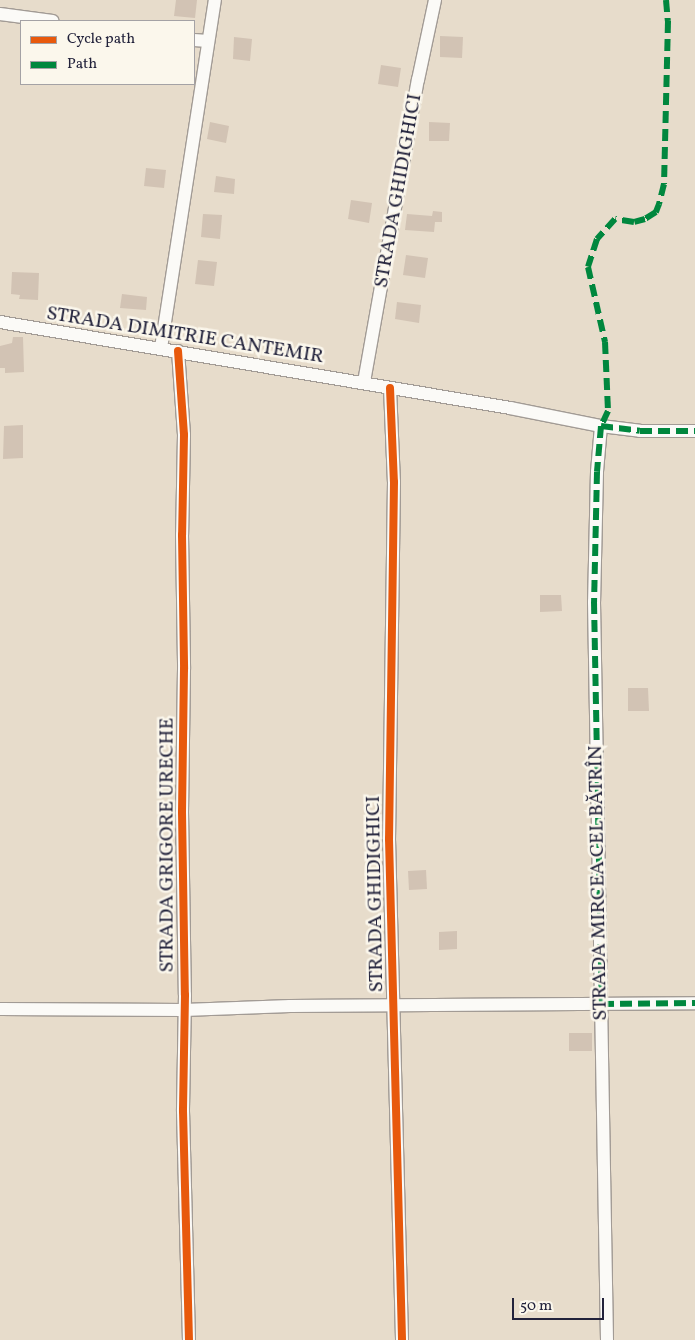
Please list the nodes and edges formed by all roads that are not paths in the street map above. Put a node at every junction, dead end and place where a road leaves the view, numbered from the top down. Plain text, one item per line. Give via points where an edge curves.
1 (214, 0) edge
2 (435, 0) edge
3 (0, 14) edge
4 (45, 20) edge
5 (195, 40) edge
6 (208, 41) junction
7 (0, 322) edge
8 (160, 348) junction
9 (178, 351) junction
10 (364, 382) junction
11 (390, 388) junction
12 (601, 426) junction
13 (695, 431) edge
14 (695, 1003) edge
15 (602, 1004) junction
16 (394, 1006) junction
17 (0, 1009) edge
18 (184, 1010) junction
19 (189, 1340) edge
20 (402, 1340) edge
21 (607, 1340) edge

1 - 6 street
2 - 10 street, STRADA GHIDIGHICI
3 - 4 street
5 - 6 street
6 - 8 street
7 - 8 street, STRADA DIMITRIE CANTEMIR
8 - 9 street, STRADA DIMITRIE CANTEMIR
9 - 10 street, STRADA DIMITRIE CANTEMIR
9 - 18 street, STRADA GRIGORE URECHE via 184,435
10 - 11 street, STRADA DIMITRIE CANTEMIR
11 - 12 street, STRADA DIMITRIE CANTEMIR
11 - 16 street, STRADA GHIDIGHICI via 394,482 390,839
12 - 13 street, STRADA DIMITRIE CANTEMIR via 640,431
12 - 15 street, STRADA MIRCEA CEL BĂTRÎN via 594,602
14 - 15 street
15 - 16 street
15 - 21 street, STRADA MIRCEA CEL BĂTRÎN
16 - 18 street
16 - 20 street, STRADA GHIDIGHICI
17 - 18 street
18 - 19 street, STRADA GRIGORE URECHE via 183,1111

